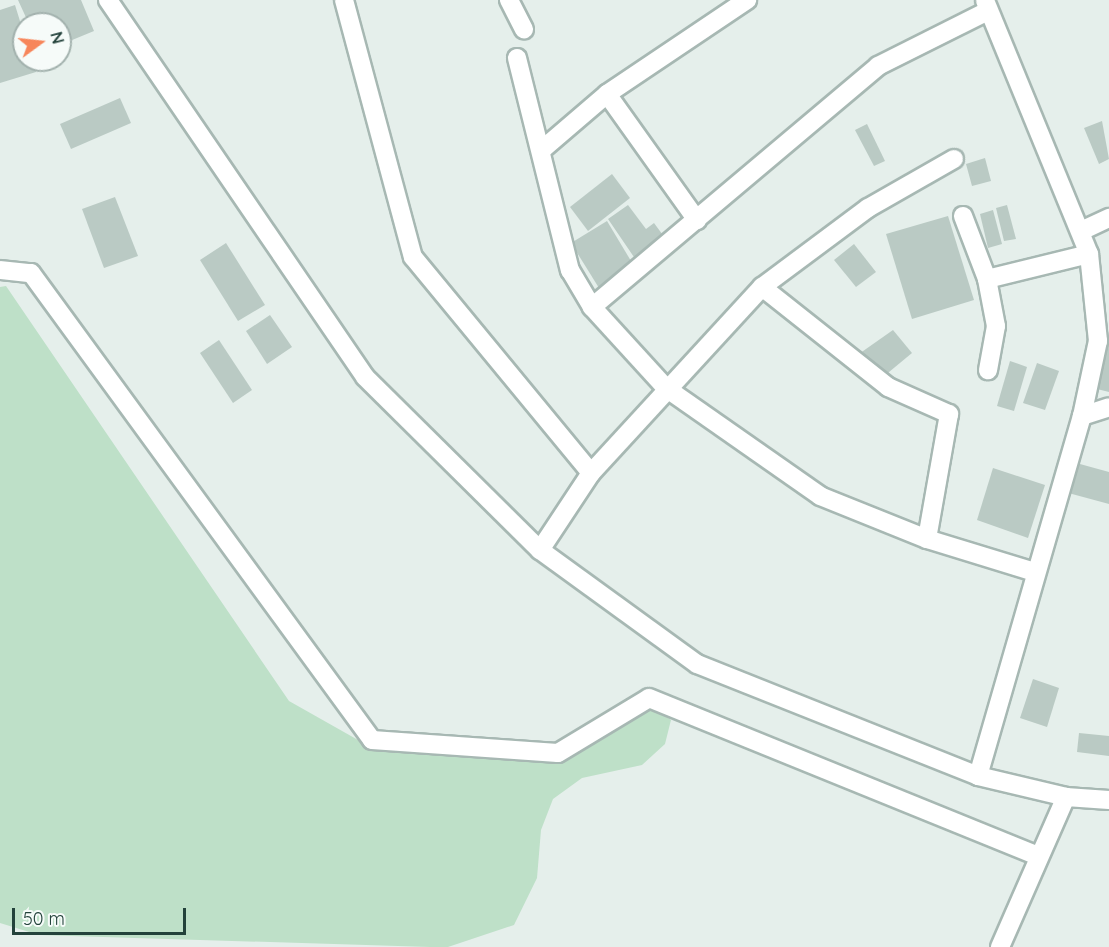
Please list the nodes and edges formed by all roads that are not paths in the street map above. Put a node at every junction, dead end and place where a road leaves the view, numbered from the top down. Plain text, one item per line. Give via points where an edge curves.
1 (108, 0) edge
2 (344, 0) edge
3 (509, 0) edge
4 (747, 0) edge
5 (987, 5) edge
6 (524, 28) dead end
7 (517, 58) dead end
8 (607, 94) junction
9 (544, 148) junction
10 (954, 159) dead end
11 (963, 216) dead end
12 (1109, 218) edge
13 (697, 220) junction
14 (1081, 231) junction
15 (1089, 254) junction
16 (0, 270) edge
17 (987, 279) junction
18 (762, 287) junction
19 (1102, 290) edge
20 (592, 307) junction
21 (988, 370) dead end
22 (666, 388) junction
23 (1109, 406) edge
24 (1082, 416) junction
25 (591, 473) junction
26 (927, 539) junction
27 (540, 550) junction
28 (1035, 572) junction
29 (978, 776) junction
30 (1066, 797) junction
31 (1109, 800) edge
32 (1038, 856) junction
33 (1000, 947) edge

1 - 27 street via 365,377
2 - 25 street via 413,257
3 - 6 street
4 - 8 street
5 - 13 street via 878,66
5 - 14 street
7 - 9 street
8 - 9 street
8 - 13 street
9 - 20 street via 570,270
10 - 18 street via 868,208
11 - 17 street
12 - 14 street
13 - 20 street
14 - 15 street
15 - 17 street
15 - 19 street
16 - 32 street via 31,273 372,740 558,753 649,698
17 - 21 street via 996,326
18 - 22 street
18 - 26 street via 888,387 949,414
19 - 24 street via 1098,341
20 - 22 street
22 - 25 street
22 - 26 street via 820,496
23 - 24 street
24 - 28 street
25 - 27 street
26 - 28 street
27 - 29 street via 697,664
28 - 29 street
29 - 30 street
30 - 31 street
30 - 32 street
32 - 33 street

